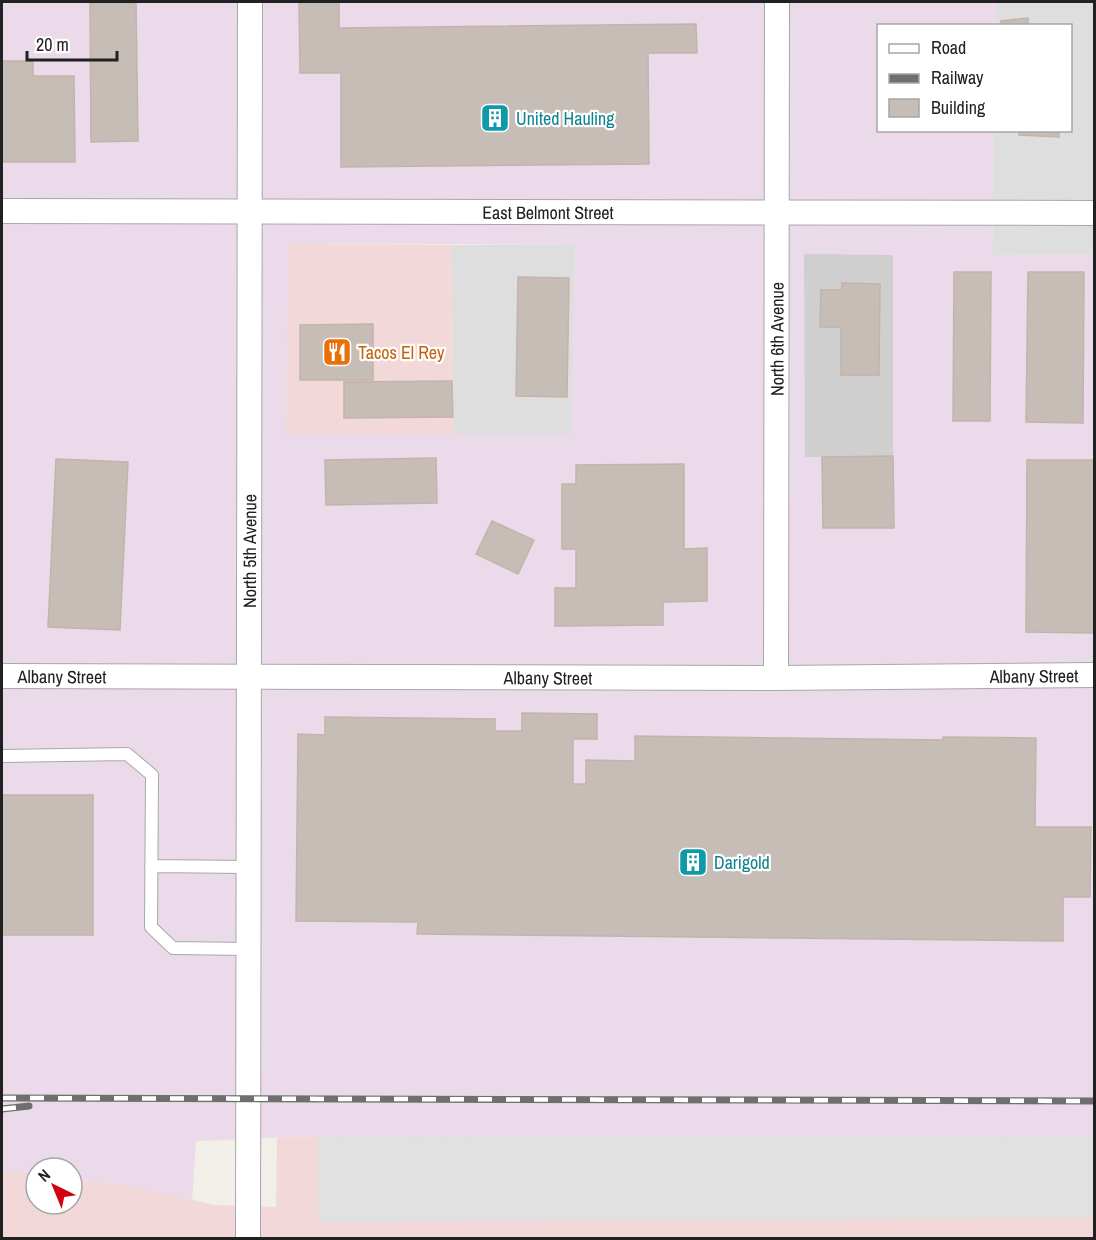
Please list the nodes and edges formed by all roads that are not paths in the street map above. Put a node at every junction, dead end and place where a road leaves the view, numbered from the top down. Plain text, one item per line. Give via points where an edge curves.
1 (250, 2) edge
2 (777, 2) edge
3 (2, 211) edge
4 (248, 212) junction
5 (777, 213) junction
6 (1095, 213) edge
7 (1095, 675) edge
8 (2, 676) edge
9 (247, 676) junction
10 (776, 678) junction
11 (2, 756) edge
12 (151, 866) junction
13 (247, 867) junction
14 (247, 949) junction
15 (248, 1239) edge

1 - 4 street, North 5th Avenue
2 - 5 street, North 6th Avenue
3 - 4 street, East Belmont Street
4 - 5 street, East Belmont Street
4 - 9 street, North 5th Avenue
5 - 6 street, East Belmont Street
5 - 10 street, North 6th Avenue
7 - 10 street, Albany Street
8 - 9 street, Albany Street
9 - 10 street, Albany Street
9 - 13 street, North 5th Avenue
11 - 12 lane via 127,754 152,775
12 - 13 lane
12 - 14 lane via 150,927 173,948
13 - 14 street, North 5th Avenue
14 - 15 street, North 5th Avenue

